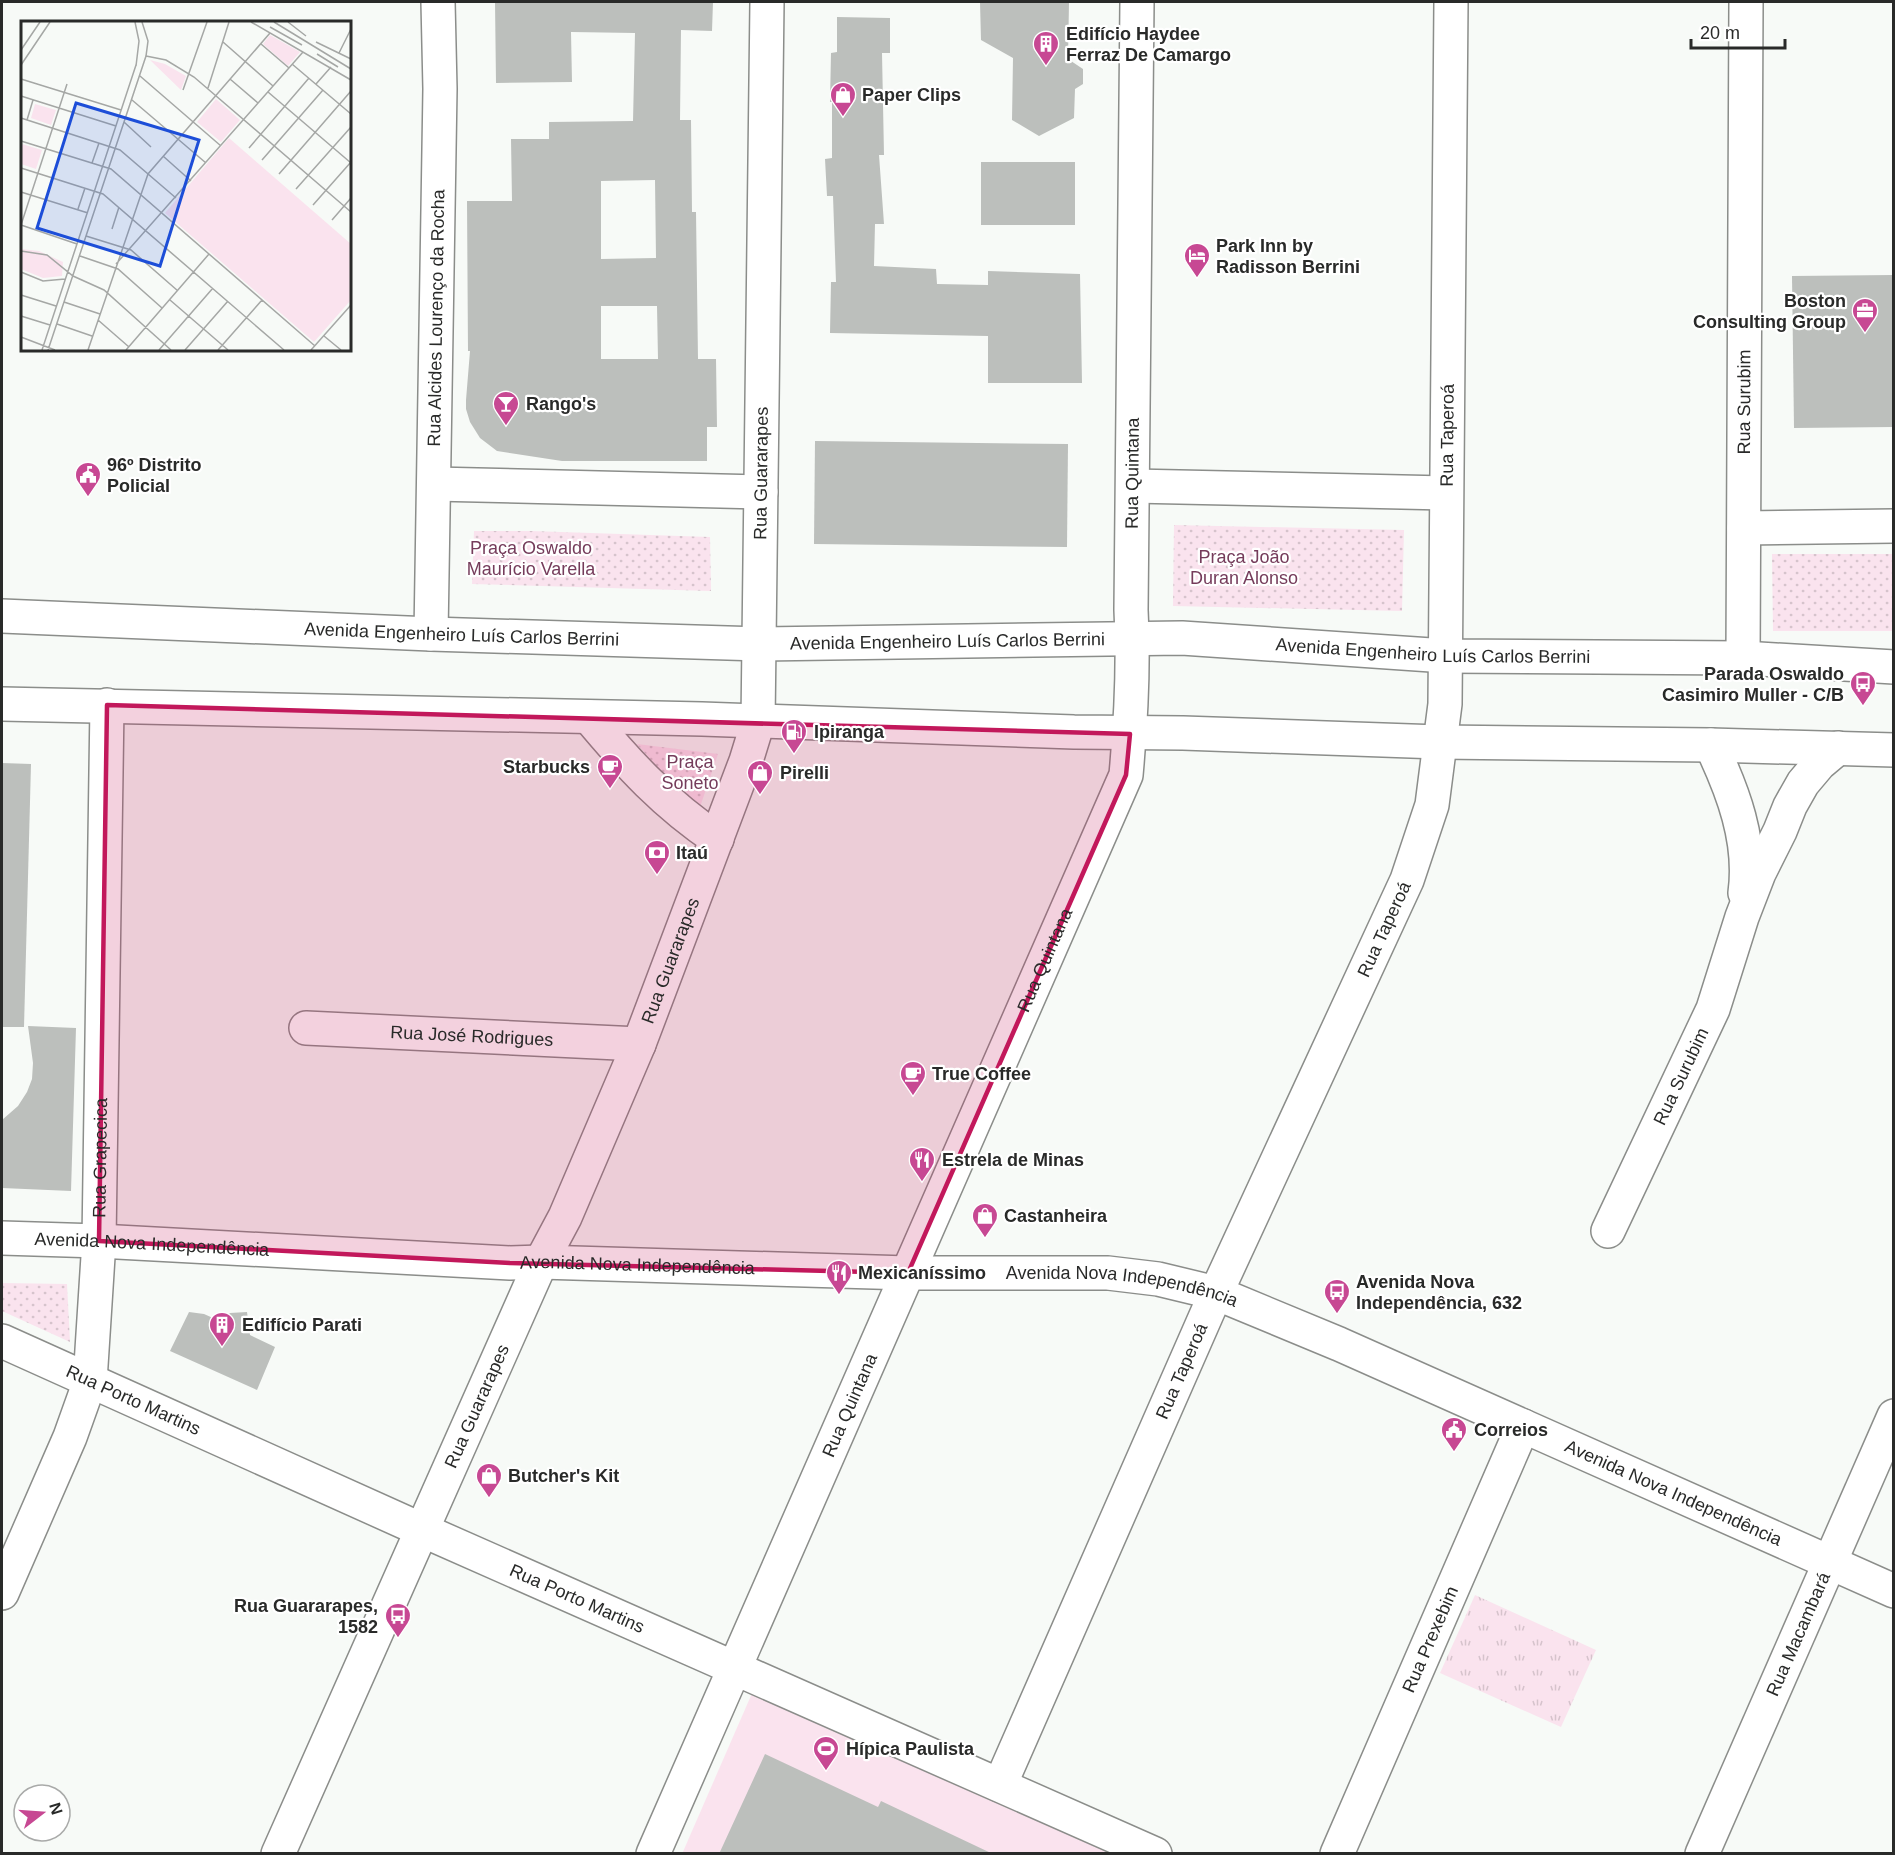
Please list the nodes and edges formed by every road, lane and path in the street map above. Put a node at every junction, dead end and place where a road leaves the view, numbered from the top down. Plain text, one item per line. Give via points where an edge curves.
1 (438, 2) edge
2 (767, 2) edge
3 (1137, 2) edge
4 (1451, 2) edge
5 (1746, 2) edge
6 (434, 484) junction
7 (1133, 486) junction
8 (761, 492) junction
9 (1446, 493) junction
10 (1893, 526) edge
11 (1744, 528) junction
12 (2, 616) edge
13 (431, 634) junction
14 (1133, 639) junction
15 (760, 644) junction
16 (1446, 656) junction
17 (1743, 658) junction
18 (1893, 667) edge
19 (2, 704) edge
20 (108, 705) junction
21 (589, 717) junction
22 (758, 722) junction
23 (1130, 734) junction
24 (1439, 742) junction
25 (1711, 745) junction
26 (1838, 748) junction
27 (1893, 750) edge
28 (717, 839) junction
29 (1742, 917) junction
30 (306, 1028) dead end
31 (639, 1044) junction
32 (1608, 1231) dead end
33 (2, 1238) edge
34 (99, 1241) junction
35 (541, 1262) junction
36 (908, 1274) junction
37 (1216, 1293) junction
38 (2, 1341) edge
39 (90, 1381) junction
40 (1893, 1416) edge
41 (1523, 1426) junction
42 (422, 1530) junction
43 (1829, 1563) junction
44 (1893, 1591) edge
45 (2, 1593) edge
46 (734, 1668) junction
47 (1000, 1785) junction
48 (278, 1854) edge
49 (653, 1854) edge
50 (1155, 1854) edge
51 (1337, 1854) edge
52 (1702, 1854) edge

1 - 6 street, Rua Alcides Lourenço da Rocha
2 - 8 street, Rua Guararapes
3 - 7 street, Rua Quintana
4 - 9 street, Rua Taperoá
5 - 11 street, Rua Surubim
6 - 8 street
6 - 13 street, Rua Alcides Lourenço da Rocha
7 - 9 street
7 - 14 street, Rua Quintana
8 - 15 street, Rua Guararapes
9 - 16 street, Rua Taperoá
10 - 11 street
11 - 17 street, Rua Surubim
12 - 13 street, Avenida Engenheiro Luís Carlos Berrini
13 - 15 street, Avenida Engenheiro Luís Carlos Berrini
14 - 15 street, Avenida Engenheiro Luís Carlos Berrini
14 - 16 street, Avenida Engenheiro Luís Carlos Berrini via 1182,638
14 - 23 street, Rua Quintana
15 - 22 street, Rua Guararapes
16 - 17 street, Avenida Engenheiro Luís Carlos Berrini
16 - 24 street, Rua Taperoá
17 - 18 street, Avenida Engenheiro Luís Carlos Berrini
19 - 20 street
20 - 21 street
20 - 34 street, Rua Grapecica
21 - 22 street
21 - 28 street via 652,788
22 - 23 street
22 - 28 street, Rua Guararapes
23 - 24 street
23 - 36 street, Rua Quintana via 1126,775
24 - 25 street
24 - 37 street, Rua Taperoá via 1432,805 1407,880
25 - 26 street
25 - 29 street, Rua Surubim via 1728,779 1743,828 1746,878
26 - 27 street
26 - 29 street, Rua Surubim via 1803,783 1758,873
28 - 31 street, Rua Guararapes
29 - 32 street, Rua Surubim via 1713,1009
30 - 31 street, Rua José Rodrigues
31 - 35 street, Rua Guararapes via 565,1217
33 - 34 street, Avenida Nova Independência
34 - 35 street, Avenida Nova Independência
34 - 39 street, Rua Grapecica
35 - 36 street, Avenida Nova Independência
35 - 42 street, Rua Guararapes
36 - 37 street, Avenida Nova Independência via 1108,1273 1158,1279
36 - 46 street, Rua Quintana
37 - 41 street, Avenida Nova Independência
37 - 47 street, Rua Taperoá
38 - 39 street, Rua Porto Martins
39 - 42 street, Rua Porto Martins
39 - 45 street, Rua Grapecica
40 - 43 street, Rua Macambará
41 - 43 street, Avenida Nova Independência
41 - 51 street, Rua Prexebim
42 - 46 street, Rua Porto Martins
42 - 48 street, Rua Guararapes
43 - 44 street, Avenida Nova Independência
43 - 52 street, Rua Macambará
46 - 47 street, Rua Porto Martins
46 - 49 street, Rua Quintana
47 - 50 street, Rua Porto Martins

